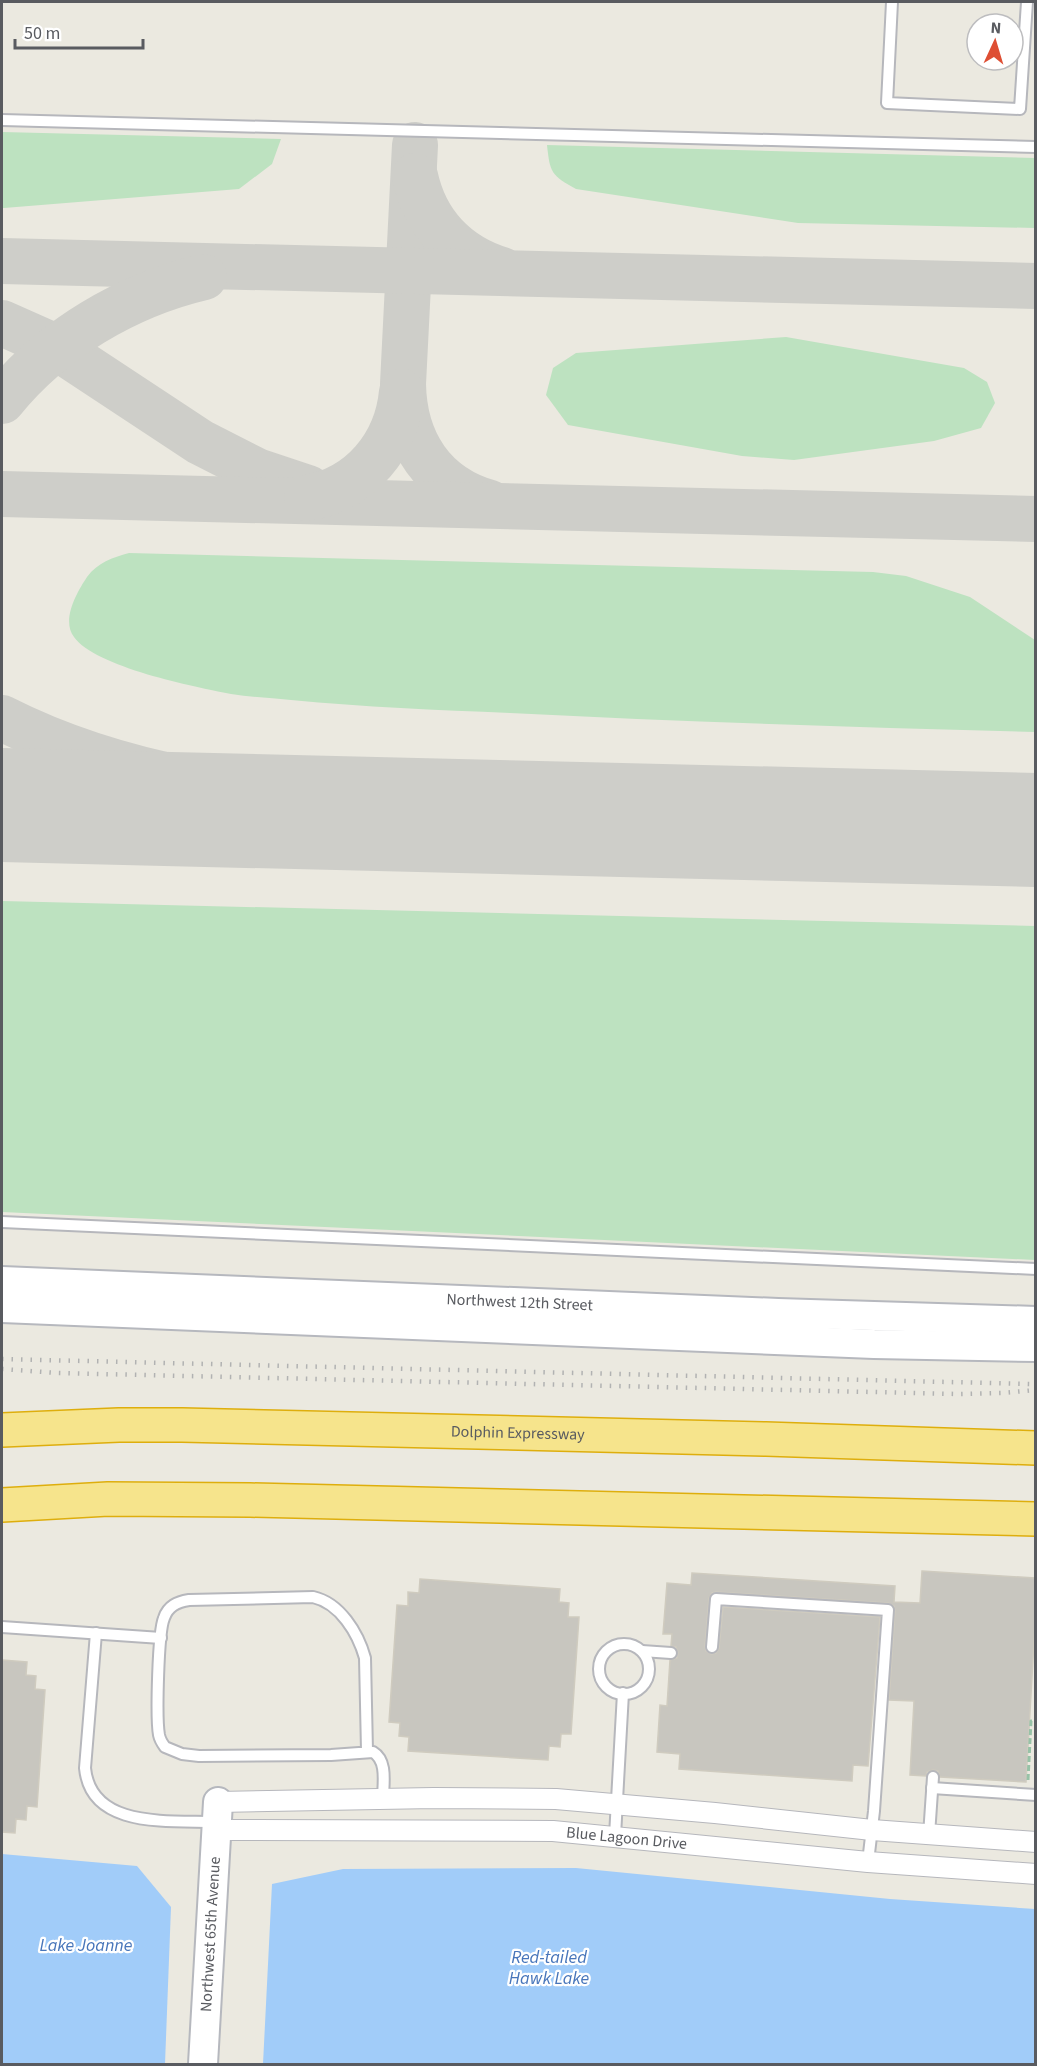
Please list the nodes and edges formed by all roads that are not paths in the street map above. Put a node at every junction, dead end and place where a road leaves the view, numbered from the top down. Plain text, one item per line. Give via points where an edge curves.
1 (892, 2) edge
2 (1027, 2) edge
3 (2, 120) edge
4 (1035, 147) edge
5 (2, 1222) edge
6 (1035, 1269) edge
7 (2, 1281) edge
8 (2, 1308) edge
9 (1035, 1320) edge
10 (1035, 1347) edge
11 (2, 1430) edge
12 (1035, 1449) edge
13 (2, 1505) edge
14 (1035, 1519) edge
15 (2, 1627) edge
16 (96, 1633) junction
17 (161, 1638) junction
18 (712, 1647) dead end
19 (642, 1651) junction
20 (671, 1653) dead end
21 (623, 1693) junction
22 (367, 1751) junction
23 (1032, 1794) edge
24 (383, 1799) junction
25 (616, 1804) junction
26 (217, 1818) junction
27 (872, 1830) junction
28 (929, 1835) junction
29 (615, 1836) junction
30 (1035, 1842) edge
31 (868, 1862) junction
32 (1035, 1874) edge
33 (203, 2064) edge

1 - 2 lane via 887,103 1020,109
3 - 4 lane
5 - 6 lane
7 - 9 main road, Northwest 12th Street
8 - 10 main road, Northwest 12th Street via 874,1344
11 - 12 highway, Dolphin Expressway via 182,1425
13 - 14 highway via 108,1499 250,1500
15 - 16 lane
16 - 17 lane
16 - 26 lane via 85,1768 92,1792 106,1807 126,1816
17 - 22 lane via 159,1734 165,1747 172,1751 199,1756
17 - 22 lane via 167,1610 181,1602 314,1597 330,1603 351,1629 365,1658
18 - 27 lane via 716,1599 888,1611
19 - 20 lane
19 - 21 lane via 649,1664 647,1679 637,1690
19 - 21 lane via 620,1644 602,1658 603,1682
21 - 25 lane
22 - 24 lane via 381,1760
23 - 28 lane via 933,1782
24 - 25 street, Blue Lagoon Drive via 517,1798
24 - 26 street, Blue Lagoon Drive
25 - 27 street, Blue Lagoon Drive
25 - 29 lane
26 - 29 street, Blue Lagoon Drive via 268,1832 511,1830
26 - 33 main road, Northwest 65th Avenue
27 - 28 street, Blue Lagoon Drive
27 - 31 lane
28 - 30 street, Blue Lagoon Drive
29 - 31 street, Blue Lagoon Drive
31 - 32 street, Blue Lagoon Drive

